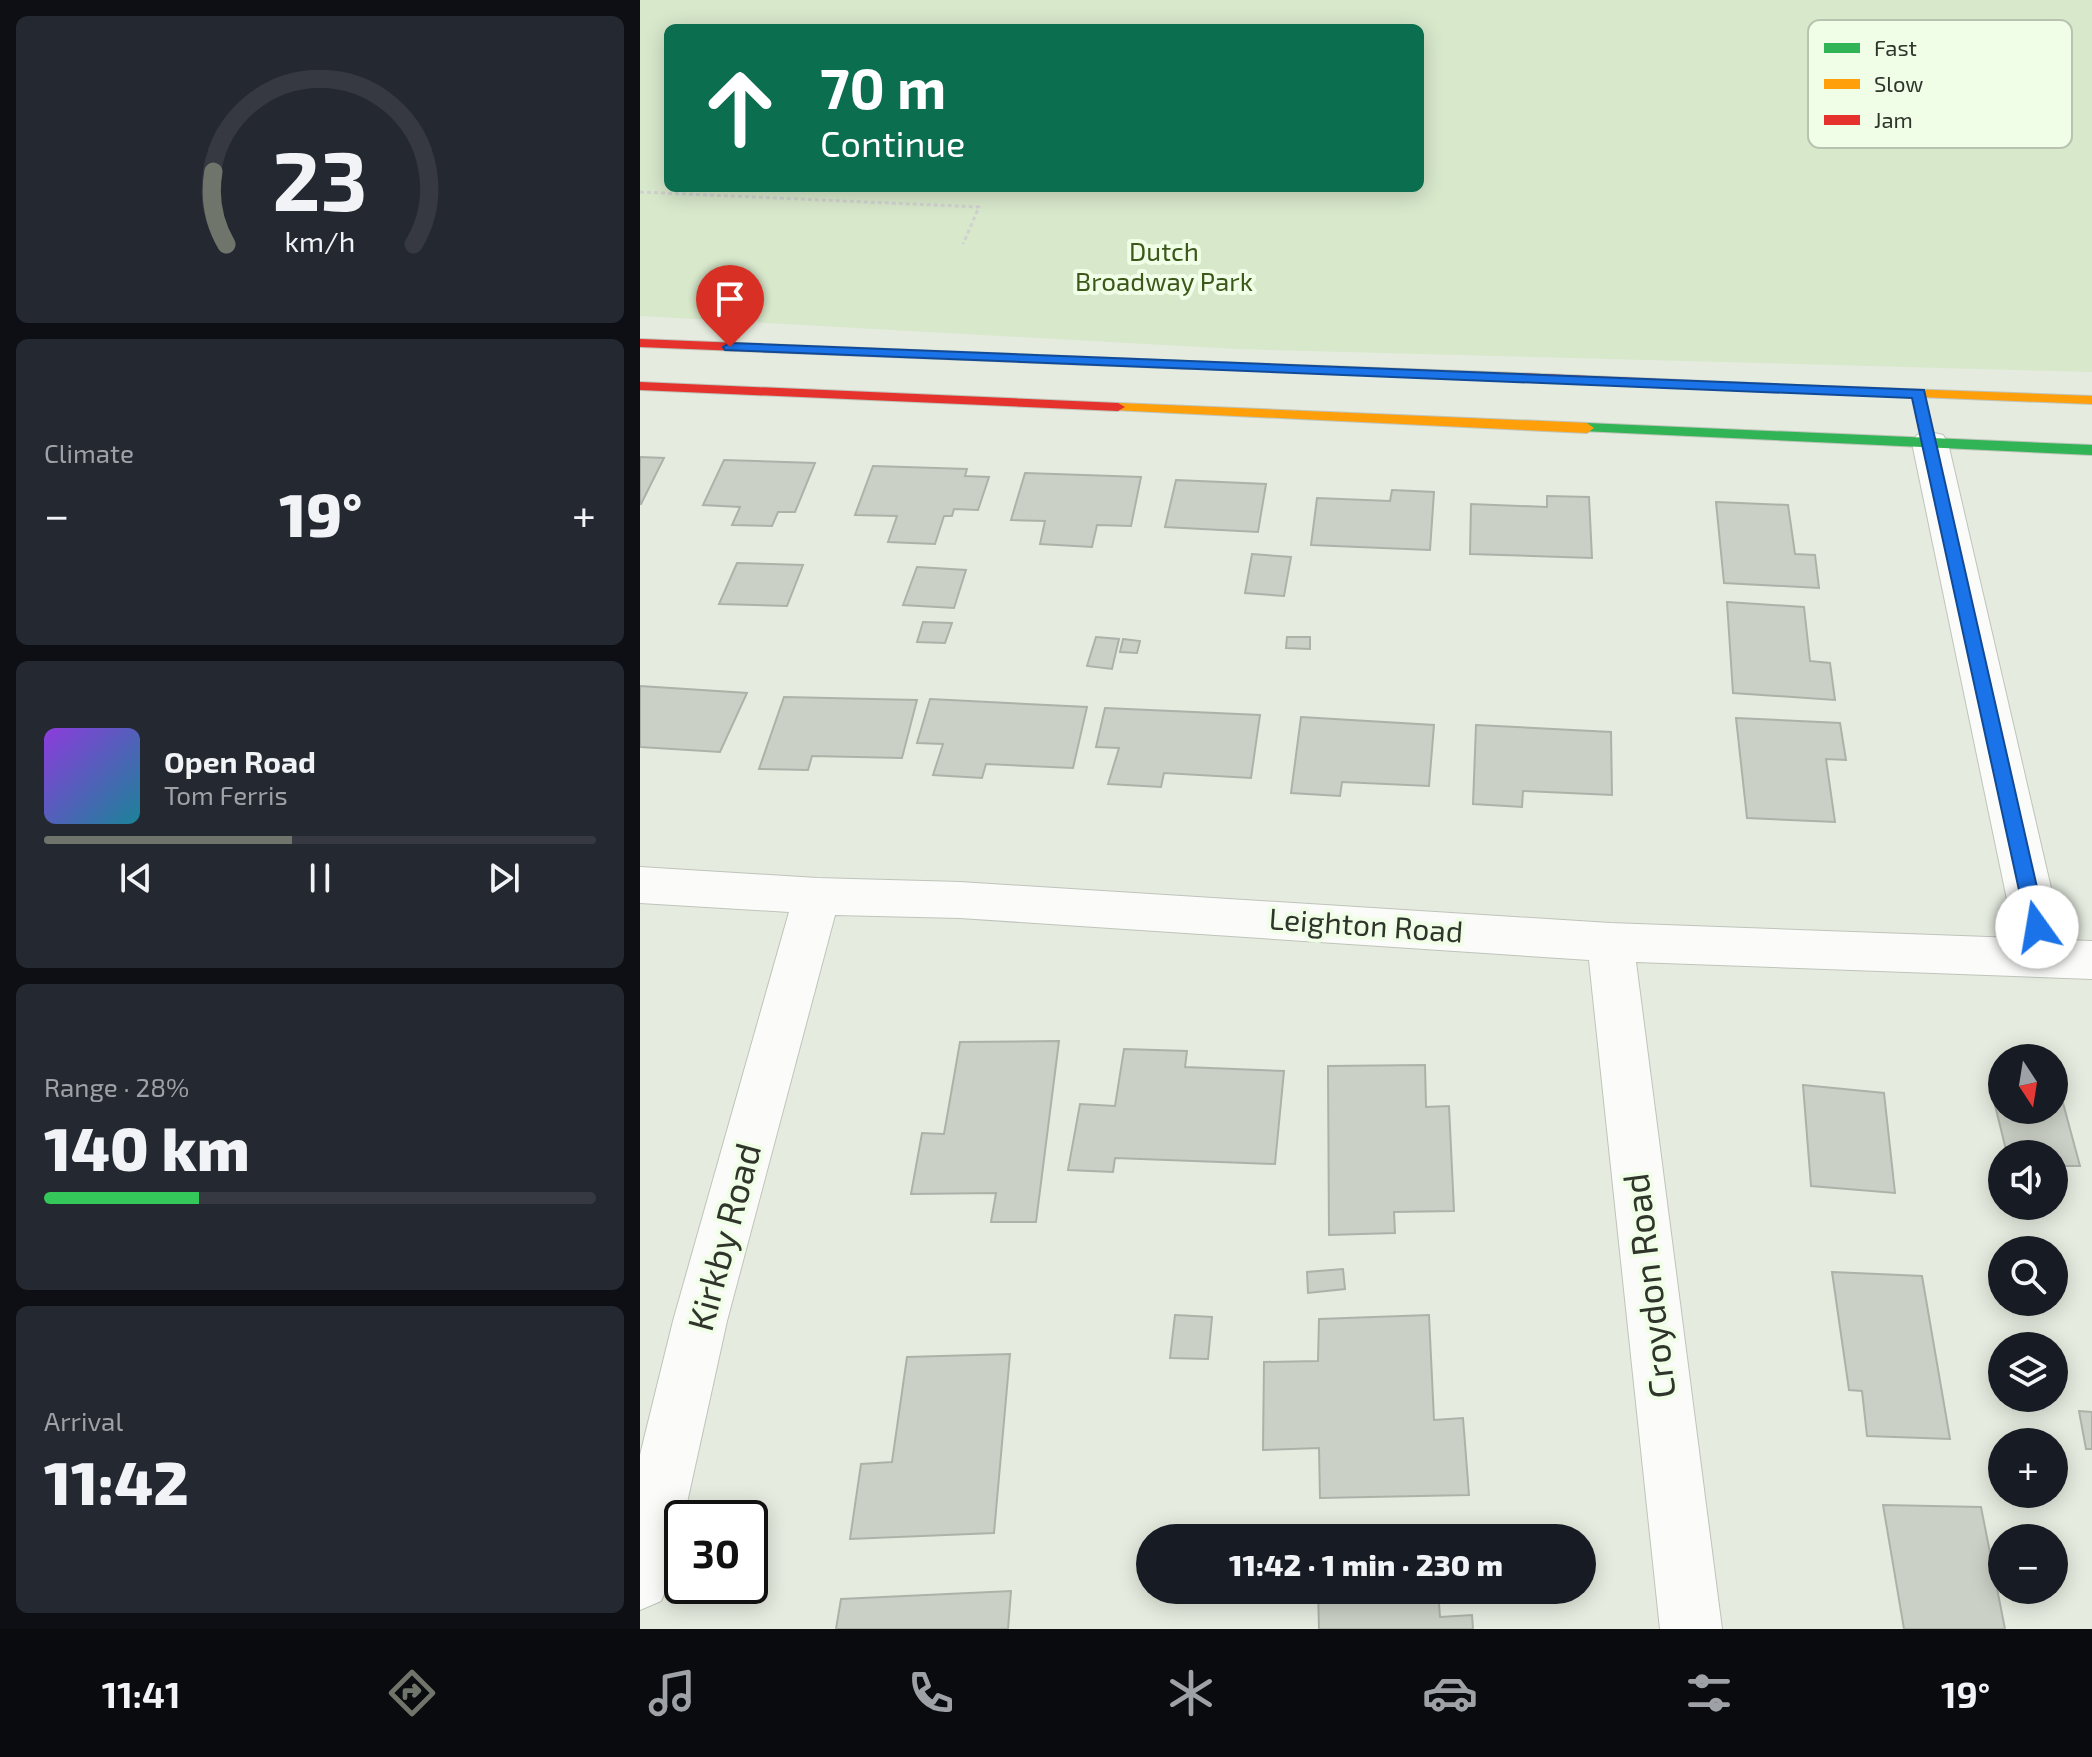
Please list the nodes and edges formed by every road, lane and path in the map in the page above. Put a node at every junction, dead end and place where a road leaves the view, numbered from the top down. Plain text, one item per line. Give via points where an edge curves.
1 (640, 192) edge
2 (963, 244) dead end
3 (640, 343) edge
4 (1029, 382) junction
5 (640, 386) edge
6 (1919, 394) junction
7 (2092, 400) edge
8 (1930, 443) junction
9 (2092, 450) edge
10 (640, 885) edge
11 (817, 896) junction
12 (1610, 942) junction
13 (2043, 957) junction
14 (2092, 960) edge
15 (640, 1580) edge
16 (1691, 1629) edge

1 - 2 path via 979,207
3 - 4 main road
4 - 5 main road
4 - 6 main road
4 - 8 main road
6 - 7 main road
6 - 8 main road
8 - 9 main road
8 - 13 street
10 - 11 street, Leighton Road
11 - 12 street, Leighton Road via 960,900
11 - 15 street, Kirkby Road via 700,1321
12 - 13 street, Leighton Road
12 - 16 street, Croydon Road
13 - 14 street, Leighton Road

